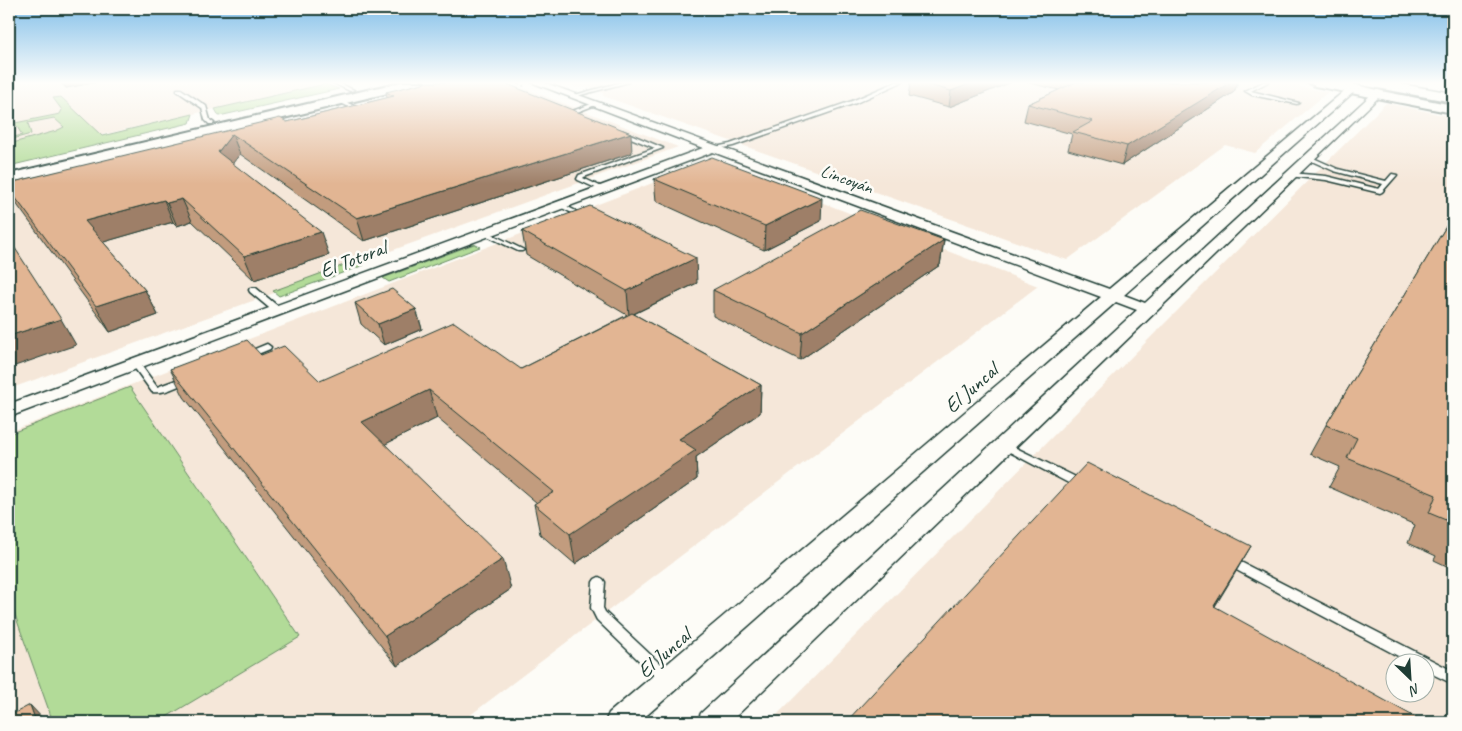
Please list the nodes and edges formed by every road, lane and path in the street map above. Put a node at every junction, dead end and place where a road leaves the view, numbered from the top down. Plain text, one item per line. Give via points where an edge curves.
1 (207, 116) edge
2 (241, 116) edge
3 (281, 116) edge
4 (628, 116) edge
5 (814, 116) edge
6 (1321, 116) edge
7 (1341, 116) edge
8 (1351, 118) joint
9 (212, 123) junction
10 (614, 129) edge
11 (713, 148) junction
12 (1309, 158) junction
13 (9, 170) edge
14 (1290, 175) junction
15 (1394, 175) dead end
16 (9, 179) edge
17 (1387, 183) junction
18 (602, 189) junction
19 (1380, 191) joint
20 (560, 205) junction
21 (590, 222) edge
22 (485, 233) junction
23 (520, 250) edge
24 (253, 290) dead end
25 (1112, 296) junction
26 (1148, 309) junction
27 (277, 310) junction
28 (267, 347) dead end
29 (239, 358) edge
30 (135, 363) junction
31 (194, 377) edge
32 (9, 411) edge
33 (1004, 445) junction
34 (1092, 490) edge
35 (1224, 559) edge
36 (598, 582) dead end
37 (1453, 678) edge
38 (668, 680) junction
39 (619, 722) edge
40 (711, 722) edge

1 - 9 lane
2 - 9 main road
3 - 16 main road
4 - 11 street, Lincoyán
5 - 11 lane via 731,145
6 - 25 street, El Juncal
7 - 8 street
8 - 12 street
9 - 13 main road
10 - 18 lane via 660,148 581,176 580,179
11 - 18 street, El Totoral
11 - 25 street, Lincoyán via 879,213
12 - 14 street
12 - 17 lane via 1336,170
14 - 19 lane via 1326,178
14 - 26 street
15 - 17 lane
17 - 19 lane
18 - 20 street, El Totoral
20 - 21 lane
20 - 22 street, El Totoral
22 - 23 lane
22 - 27 street, El Totoral
24 - 27 lane
25 - 26 street, Lincoyán
25 - 38 street, El Juncal
26 - 33 street
27 - 30 street, El Totoral
28 - 29 lane
30 - 31 lane via 155,390
30 - 32 street, El Totoral
33 - 34 lane
33 - 40 street
35 - 37 lane
36 - 38 lane via 597,608 601,616
38 - 39 street, El Juncal

